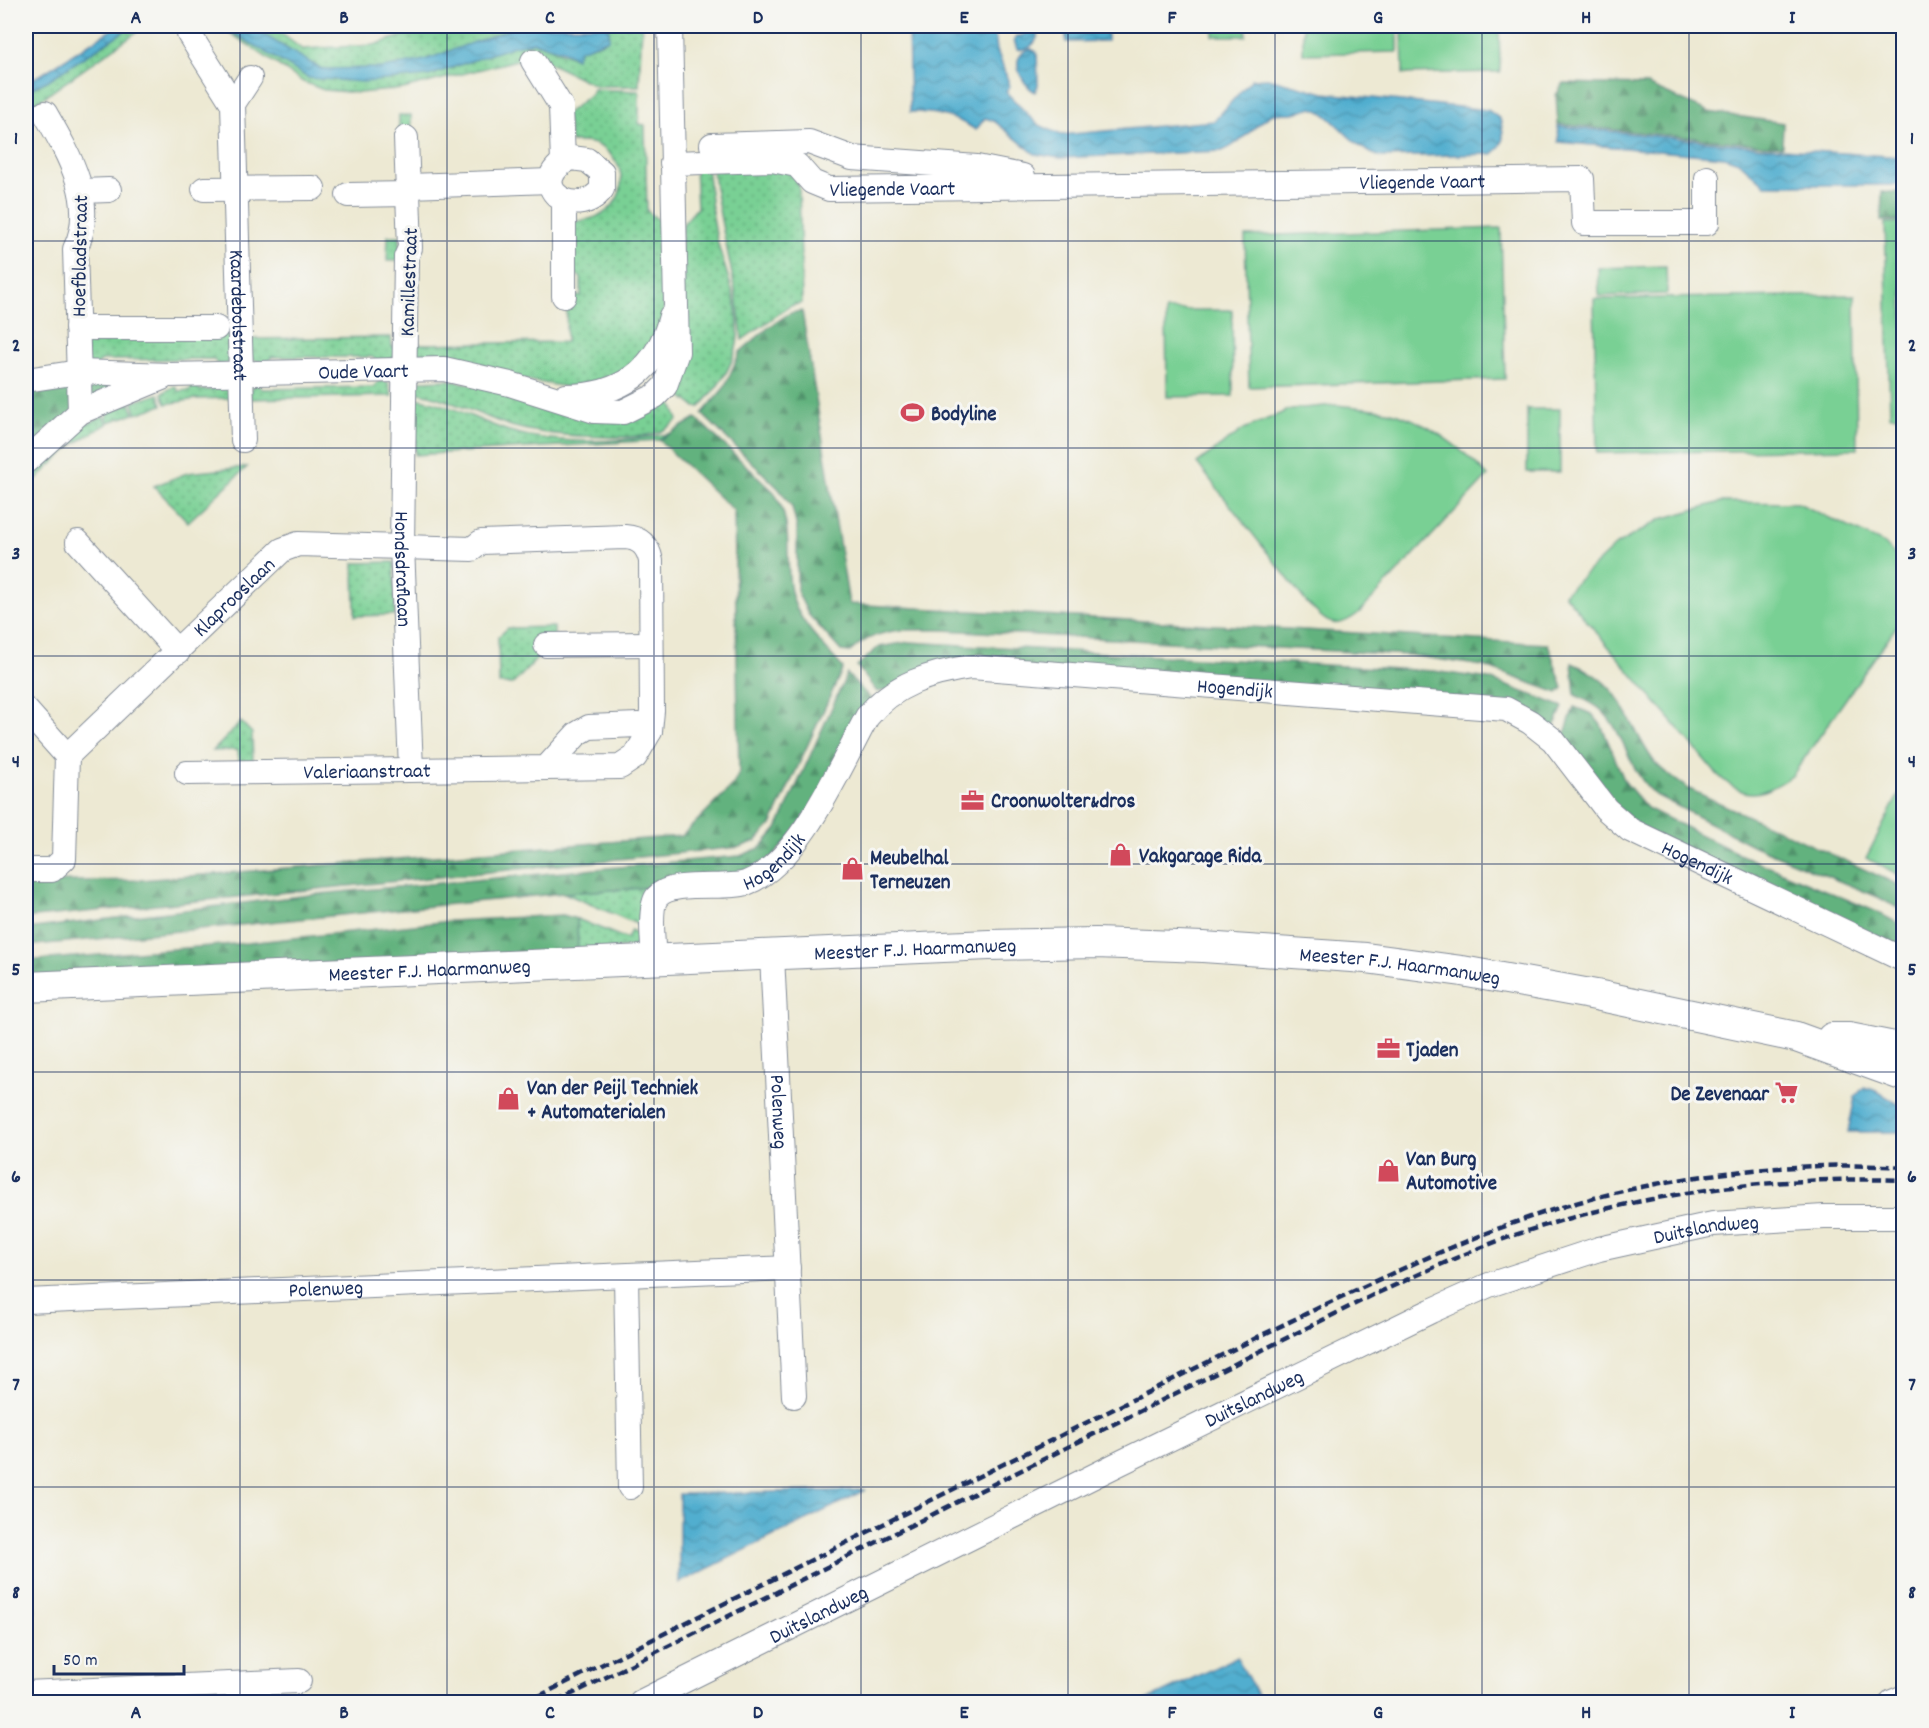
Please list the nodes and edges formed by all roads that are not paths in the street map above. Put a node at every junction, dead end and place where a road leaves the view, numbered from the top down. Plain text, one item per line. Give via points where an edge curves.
1 (670, 26) edge
2 (189, 34) dead end
3 (533, 61) dead end
4 (250, 78) dead end
5 (233, 104) junction
6 (45, 113) dead end
7 (406, 138) dead end
8 (672, 155) junction
9 (1707, 178) dead end
10 (559, 181) junction
11 (1050, 187) junction
12 (313, 188) dead end
13 (204, 189) dead end
14 (237, 189) junction
15 (109, 190) dead end
16 (409, 190) junction
17 (82, 191) junction
18 (348, 195) dead end
19 (564, 296) dead end
20 (77, 328) junction
21 (216, 328) dead end
22 (406, 370) junction
23 (79, 372) junction
24 (241, 372) junction
25 (170, 375) junction
26 (26, 380) edge
27 (80, 412) junction
28 (243, 440) dead end
29 (26, 461) edge
30 (78, 542) dead end
31 (402, 546) junction
32 (651, 644) junction
33 (546, 645) dead end
34 (178, 652) junction
35 (26, 710) edge
36 (650, 731) junction
37 (67, 756) junction
38 (546, 768) junction
39 (411, 769) junction
40 (187, 773) dead end
41 (26, 870) edge
42 (772, 956) junction
43 (654, 959) junction
44 (1904, 960) edge
45 (26, 987) edge
46 (1796, 1037) junction
47 (1904, 1049) edge
48 (1904, 1076) edge
49 (1904, 1217) edge
50 (788, 1268) junction
51 (626, 1276) junction
52 (26, 1301) edge
53 (794, 1396) dead end
54 (630, 1487) dead end
55 (299, 1681) dead end
56 (26, 1693) edge
57 (1904, 1697) edge
58 (640, 1702) edge
59 (1892, 1702) edge

1 - 8 street, Oude Vaart
2 - 5 street, Kaardebolstraat
3 - 10 street via 561,106
4 - 5 street
5 - 14 street, Kaardebolstraat
6 - 17 street, Hoefbladstraat via 67,151
7 - 16 street, Kamillestraat
8 - 11 street, Vliegende Vaart via 809,141 852,158 977,167 1024,176
8 - 11 street, Vliegende Vaart via 797,165 812,182 829,189
8 - 22 street, Oude Vaart via 676,298 660,346 631,379 591,396 552,395 444,369
9 - 11 street, Vliegende Vaart via 1707,223 1584,223 1582,179
10 - 16 street
10 - 19 street
12 - 14 street
13 - 14 street
14 - 24 street, Kaardebolstraat
15 - 17 street
16 - 18 street
16 - 22 street, Kamillestraat
17 - 20 street, Hoefbladstraat via 82,235 75,249
20 - 21 street
20 - 23 street, Hoefbladstraat
22 - 24 street, Oude Vaart
22 - 31 street, Hondsdraflaan via 402,395
23 - 25 street, Oude Vaart
23 - 26 street, Oude Vaart
23 - 27 street
24 - 25 street, Oude Vaart
24 - 28 street, Kaardebolstraat
25 - 27 street, Oude Vaart
27 - 29 street, Oude Vaart
30 - 34 street, Klaprooslaan
31 - 32 street, Valeriaanstraat via 472,549 481,542 633,538 650,553
31 - 34 street, Klaprooslaan via 298,544 282,550
31 - 39 street, Hondsdraflaan
32 - 33 street
32 - 36 street, Valeriaanstraat
34 - 37 street, Klaprooslaan
35 - 37 street
36 - 38 street, Valeriaanstraat via 635,757 620,767
36 - 38 street via 638,725 589,727 577,734
37 - 41 street via 64,859 52,870
38 - 39 street, Valeriaanstraat
39 - 40 street, Valeriaanstraat
42 - 43 main road, Meester F.J. Haarmanweg
42 - 46 main road, Meester F.J. Haarmanweg via 1096,943 1366,958 1596,995
42 - 50 street, Polenweg
43 - 44 street, Hogendijk via 653,907 658,895 670,889 745,883 775,867 802,835 879,702 910,682 940,671 971,667 1506,709 1553,740 1606,809 1630,830
43 - 45 main road, Meester F.J. Haarmanweg
46 - 47 main road, Meester F.J. Haarmanweg via 1849,1038
46 - 48 main road, Meester F.J. Haarmanweg
49 - 58 street, Duitslandweg via 1713,1224 1599,1249 1489,1285
50 - 51 street, Polenweg
50 - 53 street, Polenweg
51 - 52 street, Polenweg
51 - 54 street
55 - 56 street
57 - 59 street

